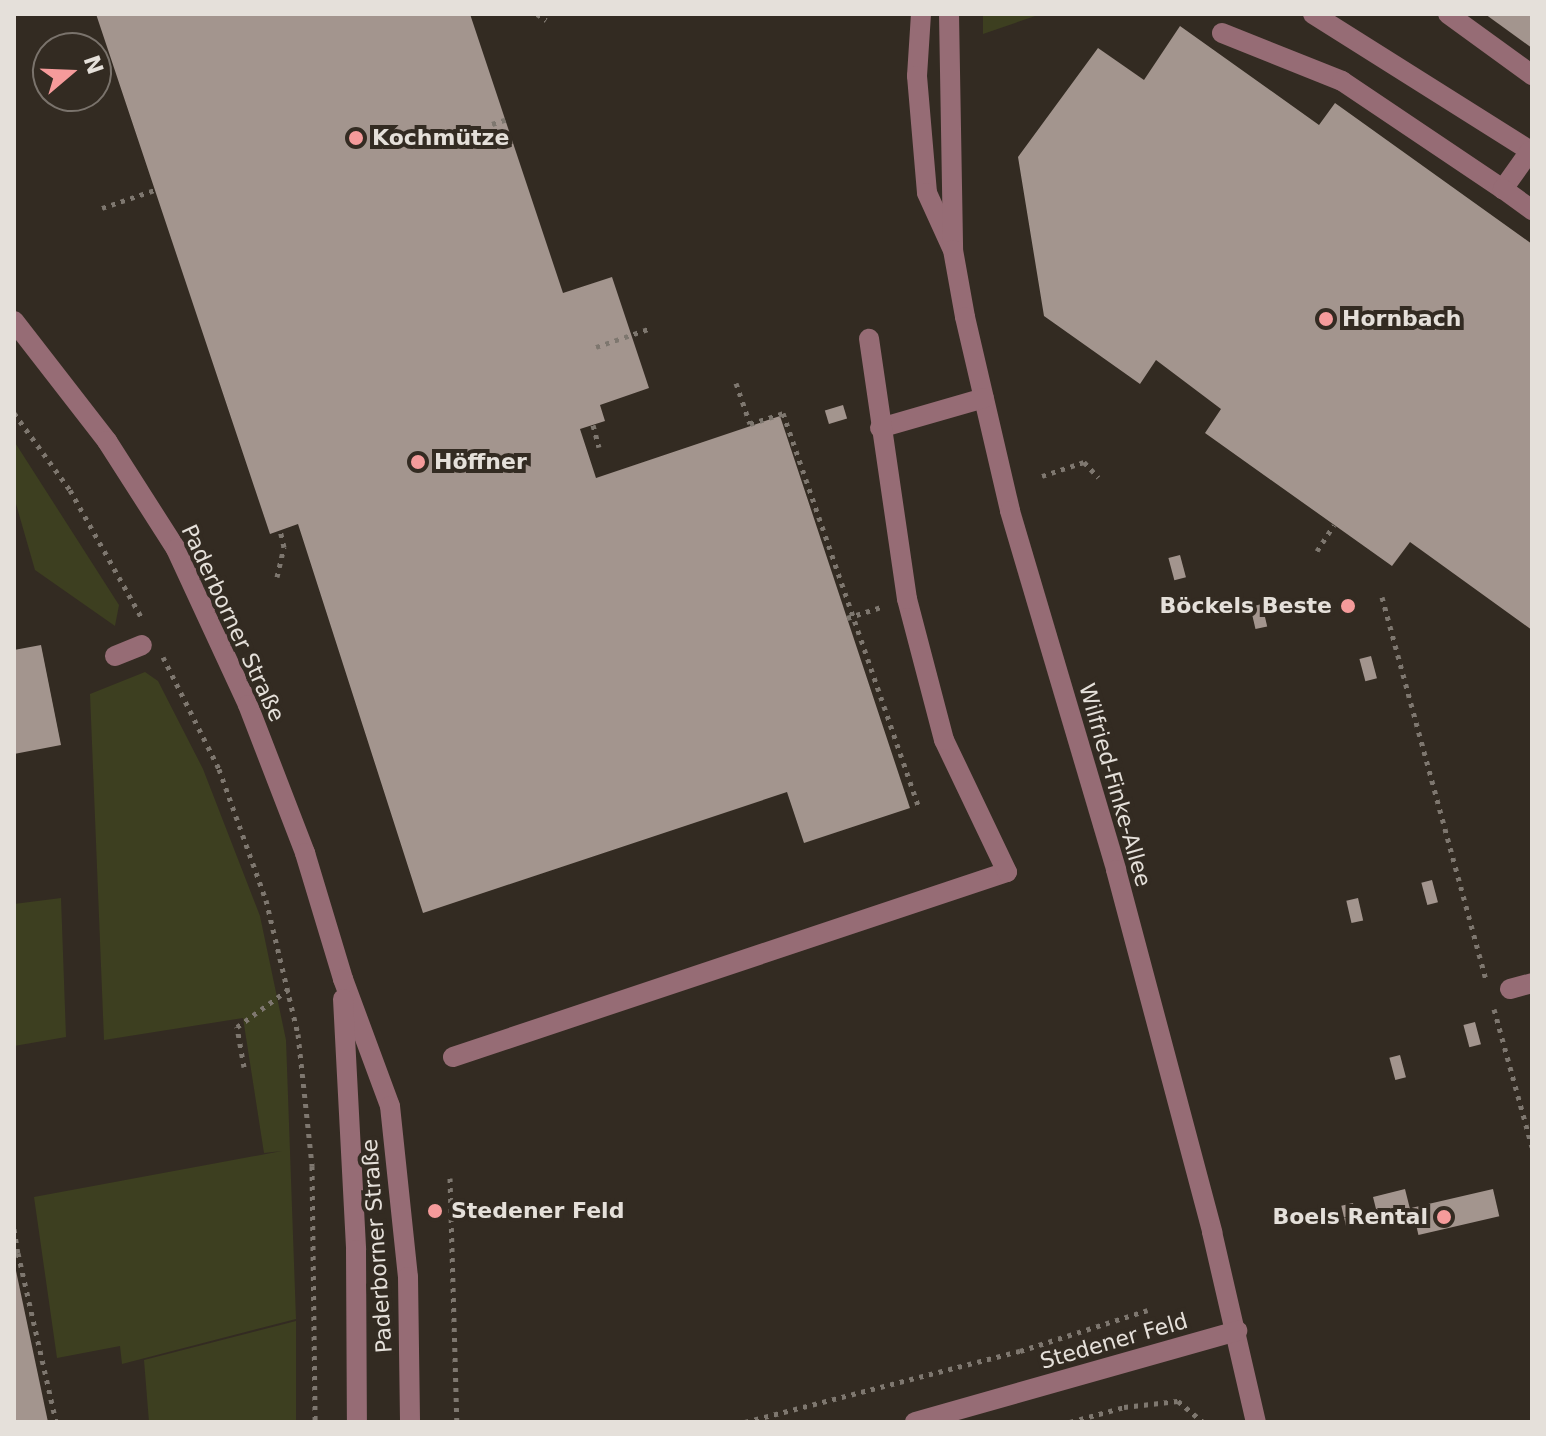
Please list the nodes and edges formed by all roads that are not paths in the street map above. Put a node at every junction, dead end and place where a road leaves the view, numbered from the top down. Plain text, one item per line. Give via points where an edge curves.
1 (921, 14) edge
2 (949, 14) edge
3 (1313, 14) edge
4 (1448, 14) edge
5 (1222, 33) dead end
6 (1532, 75) edge
7 (1531, 151) edge
8 (1503, 189) junction
9 (1532, 210) edge
10 (953, 250) junction
11 (14, 321) edge
12 (869, 339) dead end
13 (984, 398) junction
14 (880, 428) junction
15 (149, 640) road end
16 (115, 656) dead end
17 (343, 979) junction
18 (1532, 983) edge
19 (1510, 989) dead end
20 (453, 1057) dead end
21 (1237, 1331) junction
22 (357, 1422) edge
23 (410, 1422) edge
24 (915, 1422) edge
25 (1256, 1422) edge

1 - 10 street, Wilfried-Finke-Allee via 917,76 927,193
2 - 10 street, Wilfried-Finke-Allee
3 - 7 street
4 - 6 street
5 - 8 street via 1342,81
7 - 8 street
8 - 9 street
10 - 13 street, Wilfried-Finke-Allee
11 - 17 street, Paderborner Straße via 107,441 176,549 279,783
12 - 14 street
13 - 14 street
13 - 21 street, Wilfried-Finke-Allee via 1010,511 1116,870
14 - 20 street via 907,599 944,740 1007,872
15 - 16 street
17 - 22 street, Paderborner Straße via 356,1250
17 - 23 street, Paderborner Straße via 390,1106 408,1277
18 - 19 street
21 - 24 street, Stedener Feld
21 - 25 street

